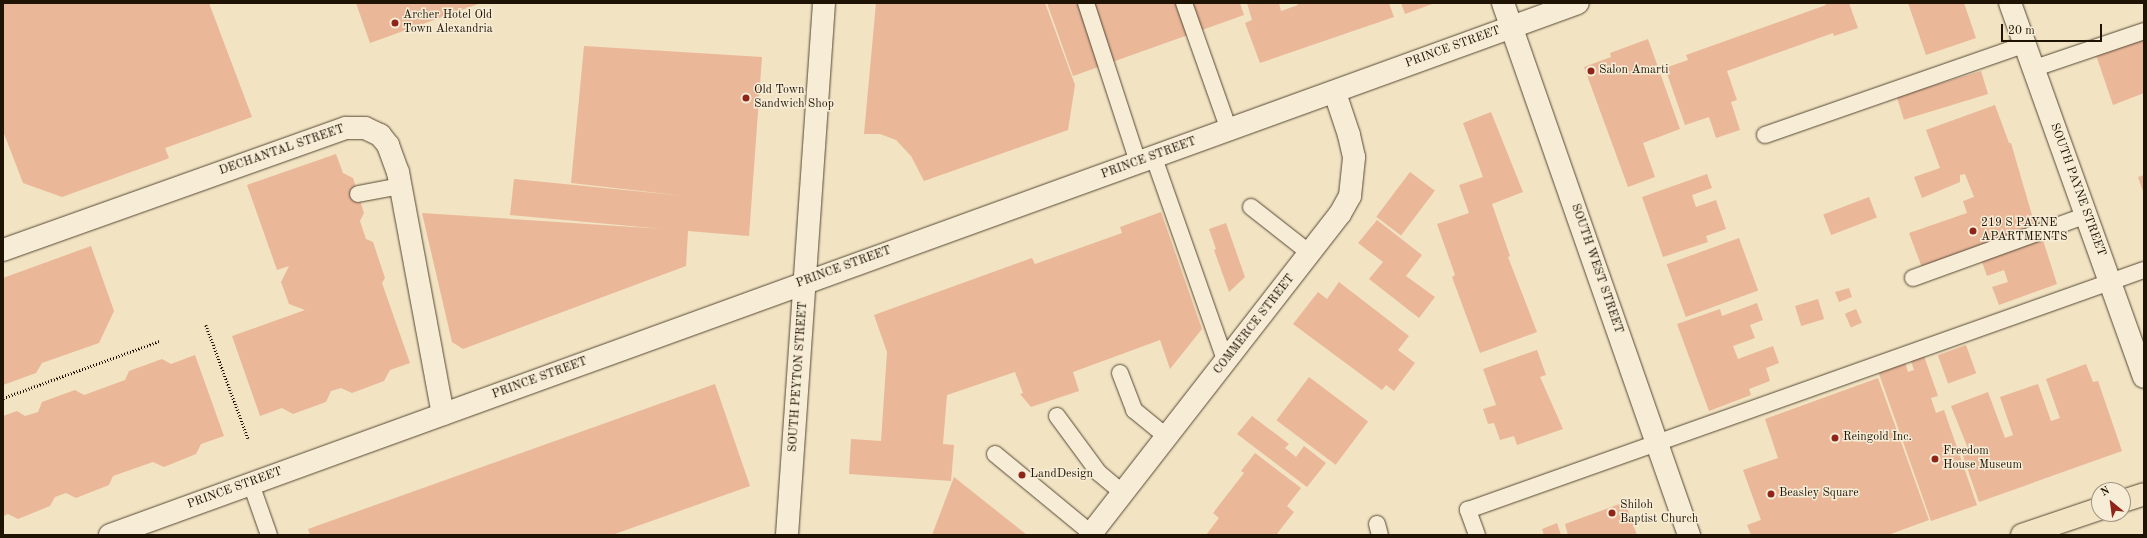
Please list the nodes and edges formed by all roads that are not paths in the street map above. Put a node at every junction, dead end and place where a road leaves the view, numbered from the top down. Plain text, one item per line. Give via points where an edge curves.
1 (824, 3) edge
2 (1086, 3) edge
3 (1184, 3) edge
4 (1503, 3) edge
5 (1578, 3) edge
6 (2010, 3) edge
7 (1511, 27) junction
8 (2144, 31) edge
9 (2024, 45) junction
10 (2032, 69) junction
11 (1335, 93) junction
12 (1229, 130) junction
13 (1765, 135) dead end
14 (1146, 160) junction
15 (401, 186) junction
16 (358, 194) dead end
17 (1251, 206) dead end
18 (2087, 215) junction
19 (3, 250) edge
20 (1311, 254) junction
21 (2144, 270) edge
22 (1913, 278) dead end
23 (806, 282) junction
24 (2111, 282) junction
25 (1226, 362) junction
26 (1120, 373) dead end
27 (2144, 377) edge
28 (443, 414) junction
29 (1057, 416) dead end
30 (1167, 437) junction
31 (1657, 444) junction
32 (995, 454) dead end
33 (251, 484) junction
34 (1123, 493) junction
35 (2091, 512) edge
36 (1091, 534) edge
37 (110, 535) edge
38 (269, 535) edge
39 (787, 535) edge
40 (1477, 535) edge
41 (1690, 535) edge
42 (2022, 535) edge

1 - 23 street, SOUTH PEYTON STREET
2 - 14 lane
3 - 12 lane
4 - 7 street, SOUTH WEST STREET
5 - 7 street, PRINCE STREET
6 - 9 street, SOUTH PAYNE STREET
7 - 11 street, PRINCE STREET
7 - 31 street, SOUTH WEST STREET
8 - 10 lane
9 - 10 street, SOUTH PAYNE STREET
9 - 13 lane
10 - 18 street, SOUTH PAYNE STREET
11 - 12 street, PRINCE STREET
11 - 20 street, COMMERCE STREET via 1354,157 1353,176 1350,196
12 - 14 street, PRINCE STREET
14 - 23 street, PRINCE STREET
14 - 25 lane
15 - 16 lane
15 - 19 street, DECHANTAL STREET via 393,157 380,135 365,128 346,128
15 - 28 street, DECHANTAL STREET
17 - 20 lane
18 - 22 lane
18 - 24 street, SOUTH PAYNE STREET
20 - 25 street, COMMERCE STREET
21 - 24 lane
23 - 28 street, PRINCE STREET
23 - 39 street, SOUTH PEYTON STREET
24 - 27 street, SOUTH PAYNE STREET
24 - 31 lane
25 - 30 street, COMMERCE STREET
26 - 30 lane via 1134,410
28 - 33 street, PRINCE STREET
29 - 34 lane via 1099,473
30 - 34 street, COMMERCE STREET
31 - 40 lane via 1468,510
31 - 41 street, SOUTH WEST STREET
32 - 36 lane
33 - 37 street, PRINCE STREET
33 - 38 lane
34 - 36 street, COMMERCE STREET
35 - 42 main road

